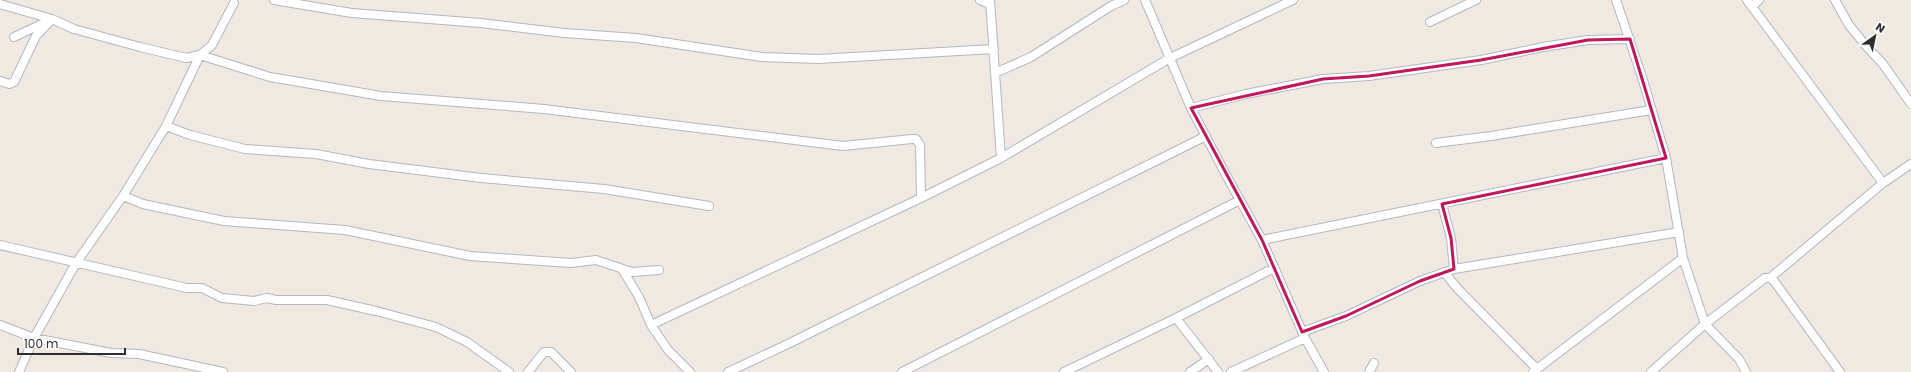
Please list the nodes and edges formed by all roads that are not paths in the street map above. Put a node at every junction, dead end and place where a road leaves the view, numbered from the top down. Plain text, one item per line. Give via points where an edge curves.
1 (225, 0) edge
2 (274, 0) edge
3 (980, 0) edge
4 (1124, 0) edge
5 (1145, 0) edge
6 (1293, 0) edge
7 (1476, 0) edge
8 (1616, 0) edge
9 (1747, 0) edge
10 (1759, 0) edge
11 (1835, 0) edge
12 (236, 1) edge
13 (990, 2) edge
14 (0, 4) edge
15 (1752, 7) junction
16 (52, 19) junction
17 (1430, 22) dead end
18 (14, 37) dead end
19 (1630, 39) junction
20 (994, 49) junction
21 (200, 55) junction
22 (1170, 58) junction
23 (995, 73) junction
24 (0, 81) edge
25 (1911, 104) edge
26 (1191, 108) junction
27 (1651, 110) junction
28 (166, 126) junction
29 (1206, 136) junction
30 (1436, 143) dead end
31 (1001, 158) junction
32 (1666, 158) junction
33 (1911, 164) edge
34 (1883, 183) junction
35 (123, 196) junction
36 (922, 198) junction
37 (1240, 200) junction
38 (1442, 204) junction
39 (709, 206) dead end
40 (1679, 232) junction
41 (1262, 240) junction
42 (0, 245) edge
43 (1683, 258) junction
44 (76, 263) junction
45 (1274, 268) junction
46 (622, 269) junction
47 (1454, 269) junction
48 (659, 270) dead end
49 (1444, 272) junction
50 (1770, 278) junction
51 (1176, 318) junction
52 (1705, 324) junction
53 (0, 325) edge
54 (651, 325) junction
55 (1303, 335) junction
56 (34, 338) junction
57 (1209, 359) junction
58 (1374, 363) dead end
59 (1535, 371) edge
60 (19, 372) edge
61 (223, 372) edge
62 (510, 372) edge
63 (528, 372) edge
64 (571, 372) edge
65 (690, 372) edge
66 (728, 372) edge
67 (902, 372) edge
68 (1064, 372) edge
69 (1190, 372) edge
70 (1218, 372) edge
71 (1231, 372) edge
72 (1324, 372) edge
73 (1369, 372) edge
74 (1651, 372) edge
75 (1746, 372) edge
76 (1840, 372) edge

1 - 12 street
2 - 20 street via 352,14 636,38 762,57 818,59
3 - 13 street
4 - 23 street via 1031,57
5 - 22 street
6 - 22 street
7 - 17 street
8 - 19 street
9 - 15 street
10 - 15 street
11 - 25 street via 1849,25 1883,64
12 - 21 street via 212,45
13 - 20 street
14 - 16 street
15 - 34 street
16 - 18 street
16 - 21 street via 74,29 140,48 186,58
16 - 24 street via 36,36 14,82 9,84
19 - 26 street via 1588,40 1480,60 1369,76 1322,79 1253,92
19 - 27 street
20 - 23 street
21 - 28 street
21 - 36 street via 270,77 382,96 544,109 843,146 916,139 920,145
22 - 26 street
22 - 31 street
23 - 31 street
26 - 29 street
27 - 30 street
27 - 32 street
28 - 35 street
28 - 39 street via 245,149 316,154 369,164 481,178 604,189
29 - 37 street
29 - 66 street
31 - 36 street
32 - 38 street
32 - 40 street
33 - 34 street
34 - 50 street
35 - 44 street
35 - 46 street via 143,204 224,221 345,230 470,256 571,264 596,260
36 - 54 street
37 - 41 street
37 - 67 street
38 - 41 street
38 - 47 street via 1451,238
40 - 43 street
40 - 47 street
41 - 45 street
42 - 44 street
43 - 52 street
43 - 59 street
44 - 56 street
44 - 62 street via 187,288 202,288 222,298 326,300 436,326 467,342
45 - 51 street
45 - 55 street
46 - 48 street via 632,272
46 - 54 street via 639,297
47 - 49 street
49 - 55 street
49 - 59 street
50 - 52 street via 1765,278
50 - 76 street
51 - 57 street
51 - 68 street
52 - 74 street
52 - 75 street via 1739,359
53 - 56 street
54 - 65 street via 668,350
55 - 71 street
55 - 72 street
56 - 60 street
56 - 61 street via 111,353 139,354
57 - 69 street
57 - 70 street
58 - 73 street
63 - 64 street via 544,352 548,351

